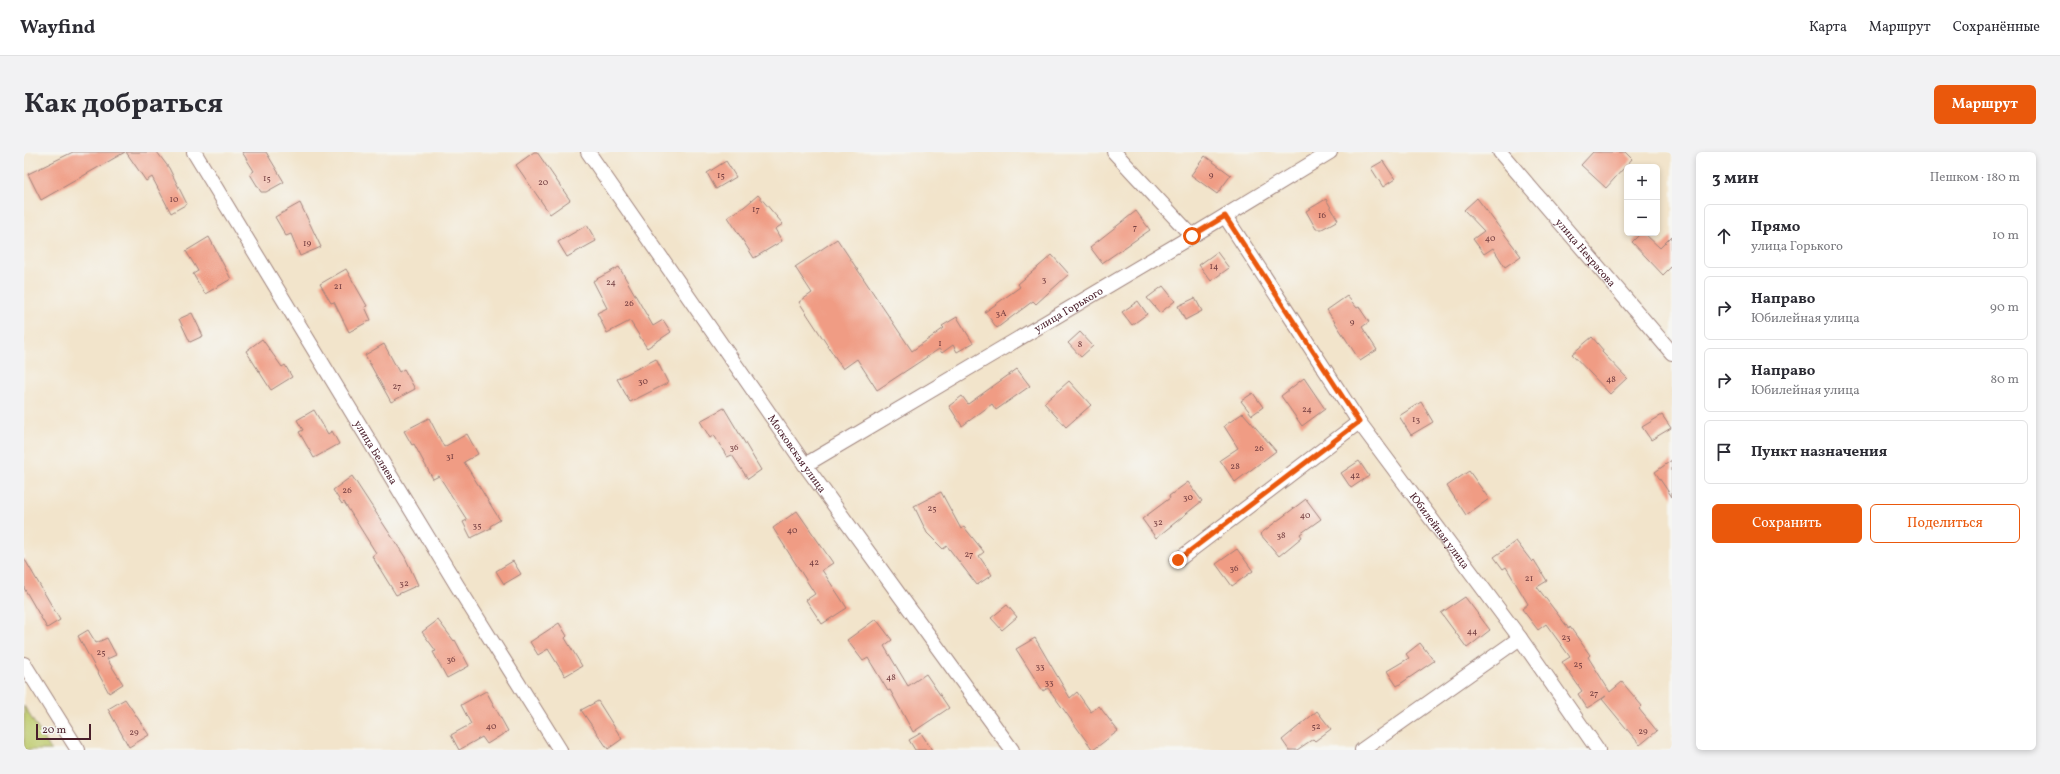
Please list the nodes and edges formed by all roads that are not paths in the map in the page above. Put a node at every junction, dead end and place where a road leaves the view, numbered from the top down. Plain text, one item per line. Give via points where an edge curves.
1 (194, 152) edge
2 (588, 152) edge
3 (1114, 152) edge
4 (1330, 152) edge
5 (1500, 152) edge
6 (1225, 216) junction
7 (1192, 236) junction
8 (1672, 353) edge
9 (1359, 422) junction
10 (805, 465) junction
11 (1178, 560) dead end
12 (1520, 638) junction
13 (24, 664) edge
14 (78, 750) edge
15 (560, 750) edge
16 (1012, 750) edge
17 (1362, 750) edge
18 (1598, 750) edge

1 - 15 street, улица Беляева
2 - 10 street, Московская улица
3 - 7 street
4 - 6 street, улица Горького
5 - 8 street, улица Некрасова
6 - 7 street, улица Горького
6 - 9 street, Юбилейная улица
7 - 10 street, улица Горького
9 - 11 street
9 - 12 street, Юбилейная улица
10 - 16 street, Московская улица
12 - 17 street
12 - 18 street, Юбилейная улица
13 - 14 street

